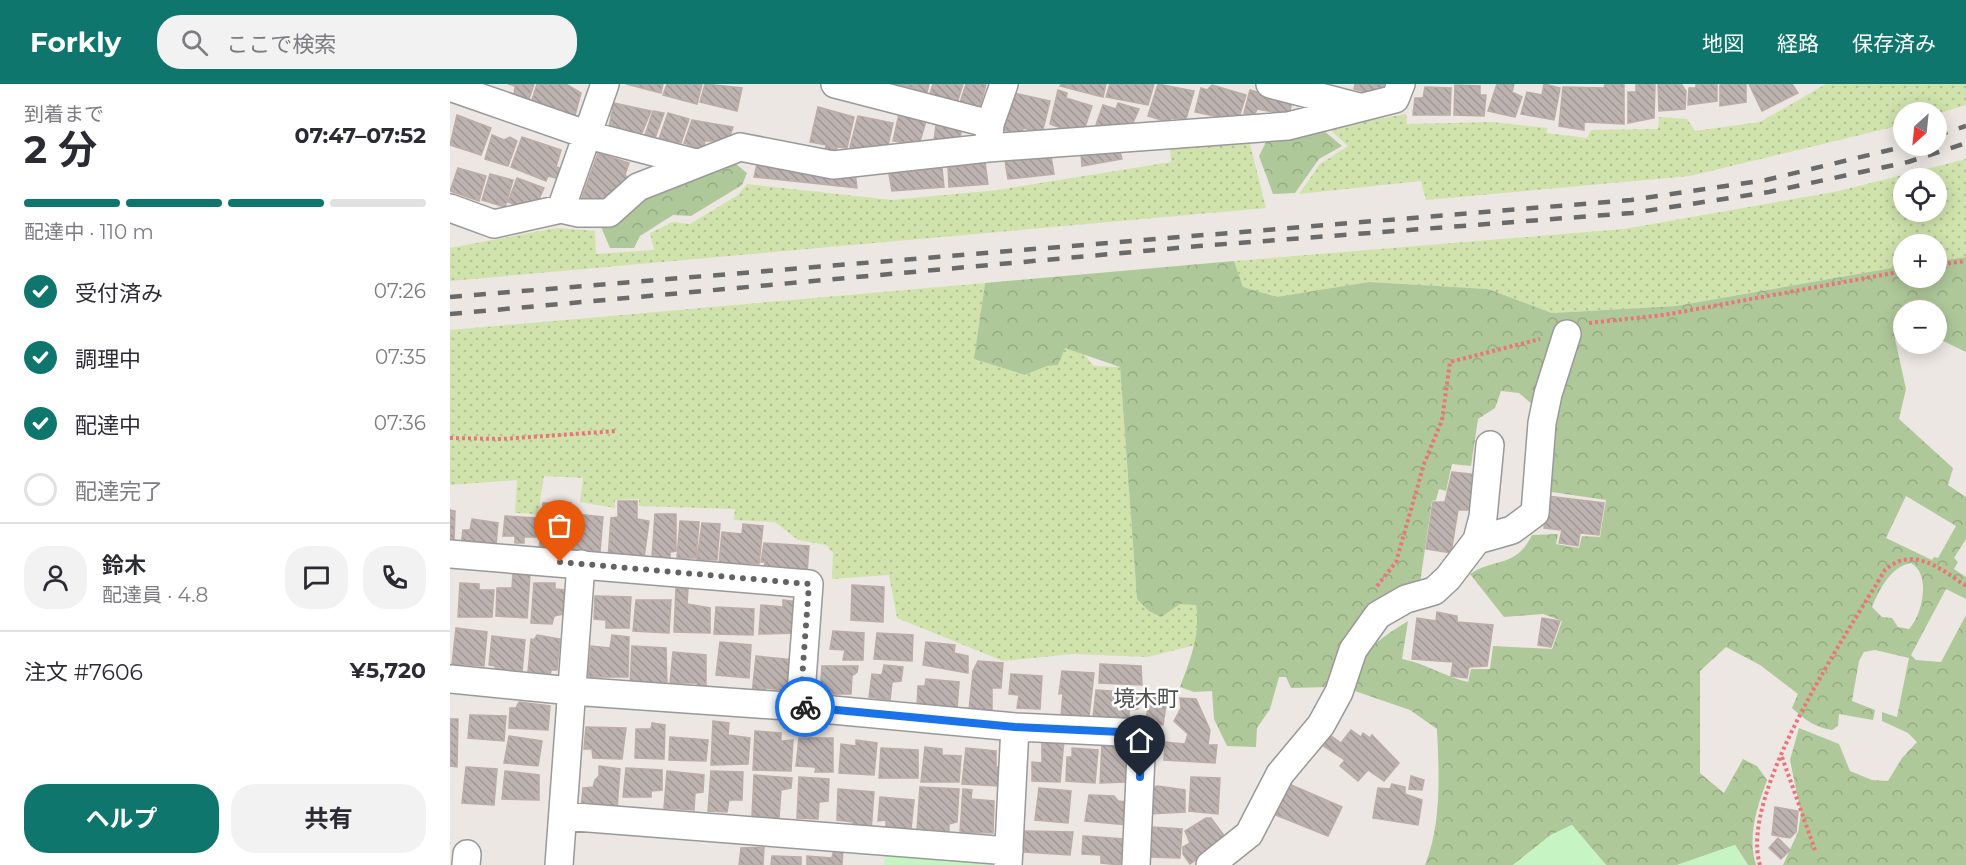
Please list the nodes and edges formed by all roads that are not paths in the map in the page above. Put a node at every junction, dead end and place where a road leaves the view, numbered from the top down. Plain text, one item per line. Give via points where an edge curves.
1 (605, 84) edge
2 (835, 84) edge
3 (1004, 84) edge
4 (1270, 84) edge
5 (1401, 84) edge
6 (450, 87) edge
7 (1360, 108) junction
8 (588, 135) junction
9 (989, 136) junction
10 (696, 163) junction
11 (450, 208) edge
12 (561, 209) junction
13 (1567, 334) road end
14 (1490, 445) dead end
15 (1477, 540) junction
16 (450, 554) edge
17 (581, 564) junction
18 (450, 679) edge
19 (572, 692) junction
20 (800, 707) junction
21 (1015, 727) junction
22 (562, 816) junction
23 (1008, 858) edge
24 (559, 865) edge
25 (1136, 865) edge
26 (1210, 865) edge

1 - 8 street
2 - 9 street
3 - 9 street
4 - 7 street
5 - 7 street via 1395,99
6 - 8 street
7 - 9 street via 1288,126
8 - 10 street
8 - 12 street
9 - 10 street via 833,165 740,147
10 - 12 street via 638,188 609,213
11 - 12 street via 494,224
13 - 15 street via 1542,423 1535,513 1512,530
14 - 15 street
15 - 26 street via 1434,591 1406,599 1378,615 1353,650 1339,692 1321,725 1280,774 1249,834
16 - 17 street
17 - 19 street
17 - 20 street via 809,584
18 - 19 street
19 - 20 street
19 - 22 street
20 - 21 street
21 - 23 street
21 - 25 street via 1142,733
22 - 23 street
22 - 24 street

